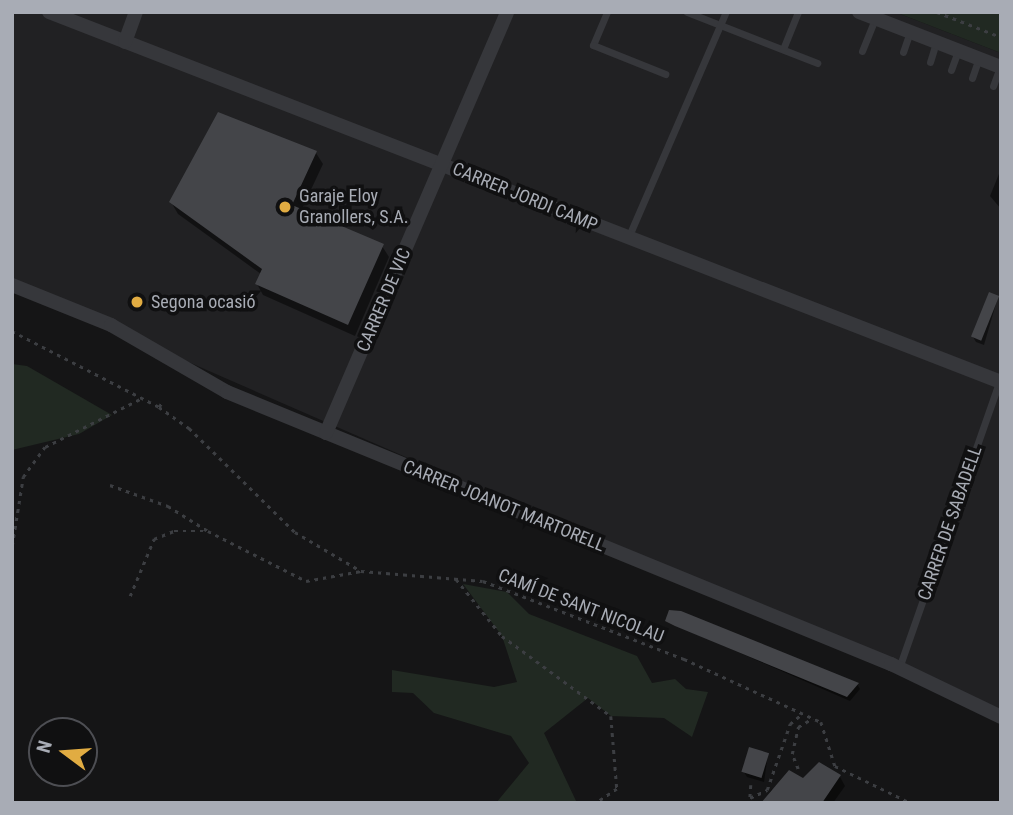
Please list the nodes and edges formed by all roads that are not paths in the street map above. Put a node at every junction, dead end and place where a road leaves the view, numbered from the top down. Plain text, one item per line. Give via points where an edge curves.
1 (49, 12) edge
2 (136, 12) edge
3 (508, 12) edge
4 (607, 12) edge
5 (687, 12) edge
6 (726, 12) edge
7 (798, 12) edge
8 (859, 12) edge
9 (875, 18) junction
10 (720, 26) junction
11 (910, 32) junction
12 (125, 42) junction
13 (936, 42) junction
14 (783, 49) junction
15 (958, 50) junction
16 (862, 51) dead end
17 (903, 52) dead end
18 (979, 58) junction
19 (930, 61) dead end
20 (817, 63) dead end
21 (1000, 66) edge
22 (951, 70) dead end
23 (665, 75) dead end
24 (972, 78) dead end
25 (993, 86) dead end
26 (442, 164) junction
27 (628, 238) junction
28 (12, 285) edge
29 (1000, 381) edge
30 (326, 433) junction
31 (899, 668) junction
32 (1001, 717) edge

1 - 12 street, CARRER JORDI CAMP
2 - 12 street
3 - 26 street, CARRER DE VIC
4 - 23 lane via 593,45
5 - 10 lane
6 - 10 lane
7 - 14 lane
8 - 9 street
9 - 11 street
9 - 16 lane
10 - 14 lane
10 - 27 lane
11 - 13 street
11 - 17 lane
12 - 26 street, CARRER JORDI CAMP
13 - 15 street
13 - 19 lane
14 - 20 lane
15 - 18 street
15 - 22 lane
18 - 21 street
18 - 24 lane
21 - 25 lane
26 - 27 street, CARRER JORDI CAMP
26 - 30 street, CARRER DE VIC
27 - 29 street, CARRER JORDI CAMP
28 - 30 street, CARRER JOANOT MARTORELL via 111,325 228,392
29 - 31 lane, CARRER DE SABADELL
30 - 31 street, CARRER JOANOT MARTORELL
31 - 32 street, CARRER JOANOT MARTORELL

